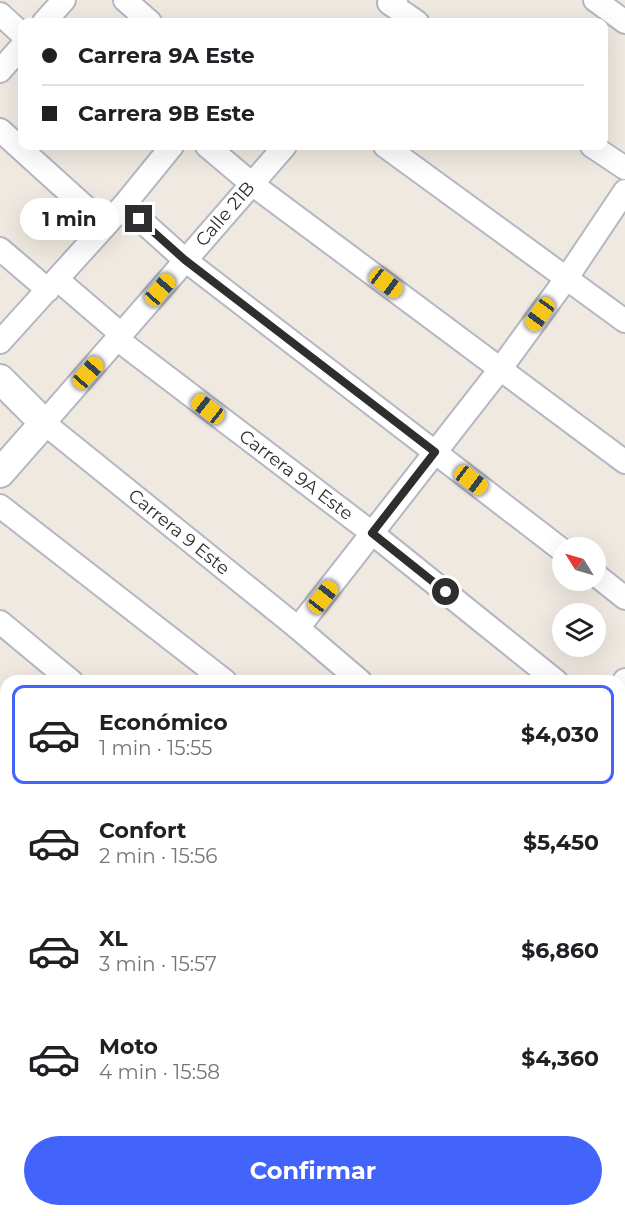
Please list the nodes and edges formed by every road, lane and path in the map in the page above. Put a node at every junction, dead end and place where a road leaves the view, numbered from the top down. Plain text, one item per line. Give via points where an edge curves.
1 (64, 0) edge
2 (125, 0) edge
3 (392, 2) edge
4 (0, 14) edge
5 (48, 18) edge
6 (145, 18) edge
7 (412, 18) edge
8 (18, 30) edge
9 (18, 51) edge
10 (0, 71) edge
11 (0, 130) edge
12 (18, 146) edge
13 (22, 150) edge
14 (162, 150) edge
15 (212, 150) edge
16 (281, 150) edge
17 (390, 150) edge
18 (598, 150) edge
19 (625, 168) edge
20 (252, 183) junction
21 (625, 191) edge
22 (124, 205) junction
23 (105, 225) junction
24 (0, 249) edge
25 (185, 260) junction
26 (566, 279) junction
27 (53, 285) junction
28 (625, 321) edge
29 (119, 337) junction
30 (0, 342) edge
31 (501, 368) junction
32 (0, 379) edge
33 (44, 423) junction
34 (435, 452) junction
35 (625, 462) edge
36 (0, 473) edge
37 (0, 506) edge
38 (372, 533) junction
39 (552, 542) edge
40 (606, 583) edge
41 (625, 598) edge
42 (0, 622) edge
43 (298, 628) junction
44 (64, 675) edge
45 (214, 675) edge
46 (347, 675) edge
47 (549, 675) edge

1 - 5 street
2 - 6 street
3 - 7 street
4 - 8 street
9 - 10 street
11 - 12 street
13 - 23 street
14 - 22 street
15 - 20 street
16 - 20 street, Calle 21B
17 - 26 street
18 - 19 street
20 - 25 street, Calle 21B
20 - 31 street
21 - 26 street
22 - 23 street
22 - 25 street
23 - 27 street
24 - 27 street, Carrera 9A Este
25 - 29 street, Calle 21B
25 - 34 street
26 - 28 street
26 - 31 street
27 - 29 street, Carrera 9A Este
27 - 30 street
29 - 33 street, Calle 21B
29 - 38 street, Carrera 9A Este
31 - 34 street
31 - 35 street
32 - 33 street, Carrera 9 Este
33 - 36 street, Calle 21B
33 - 43 street, Carrera 9 Este
34 - 38 street
34 - 39 street
37 - 45 street
38 - 43 street
38 - 47 street, Carrera 9A Este
40 - 41 street
42 - 44 street
43 - 46 street, Carrera 9 Este

